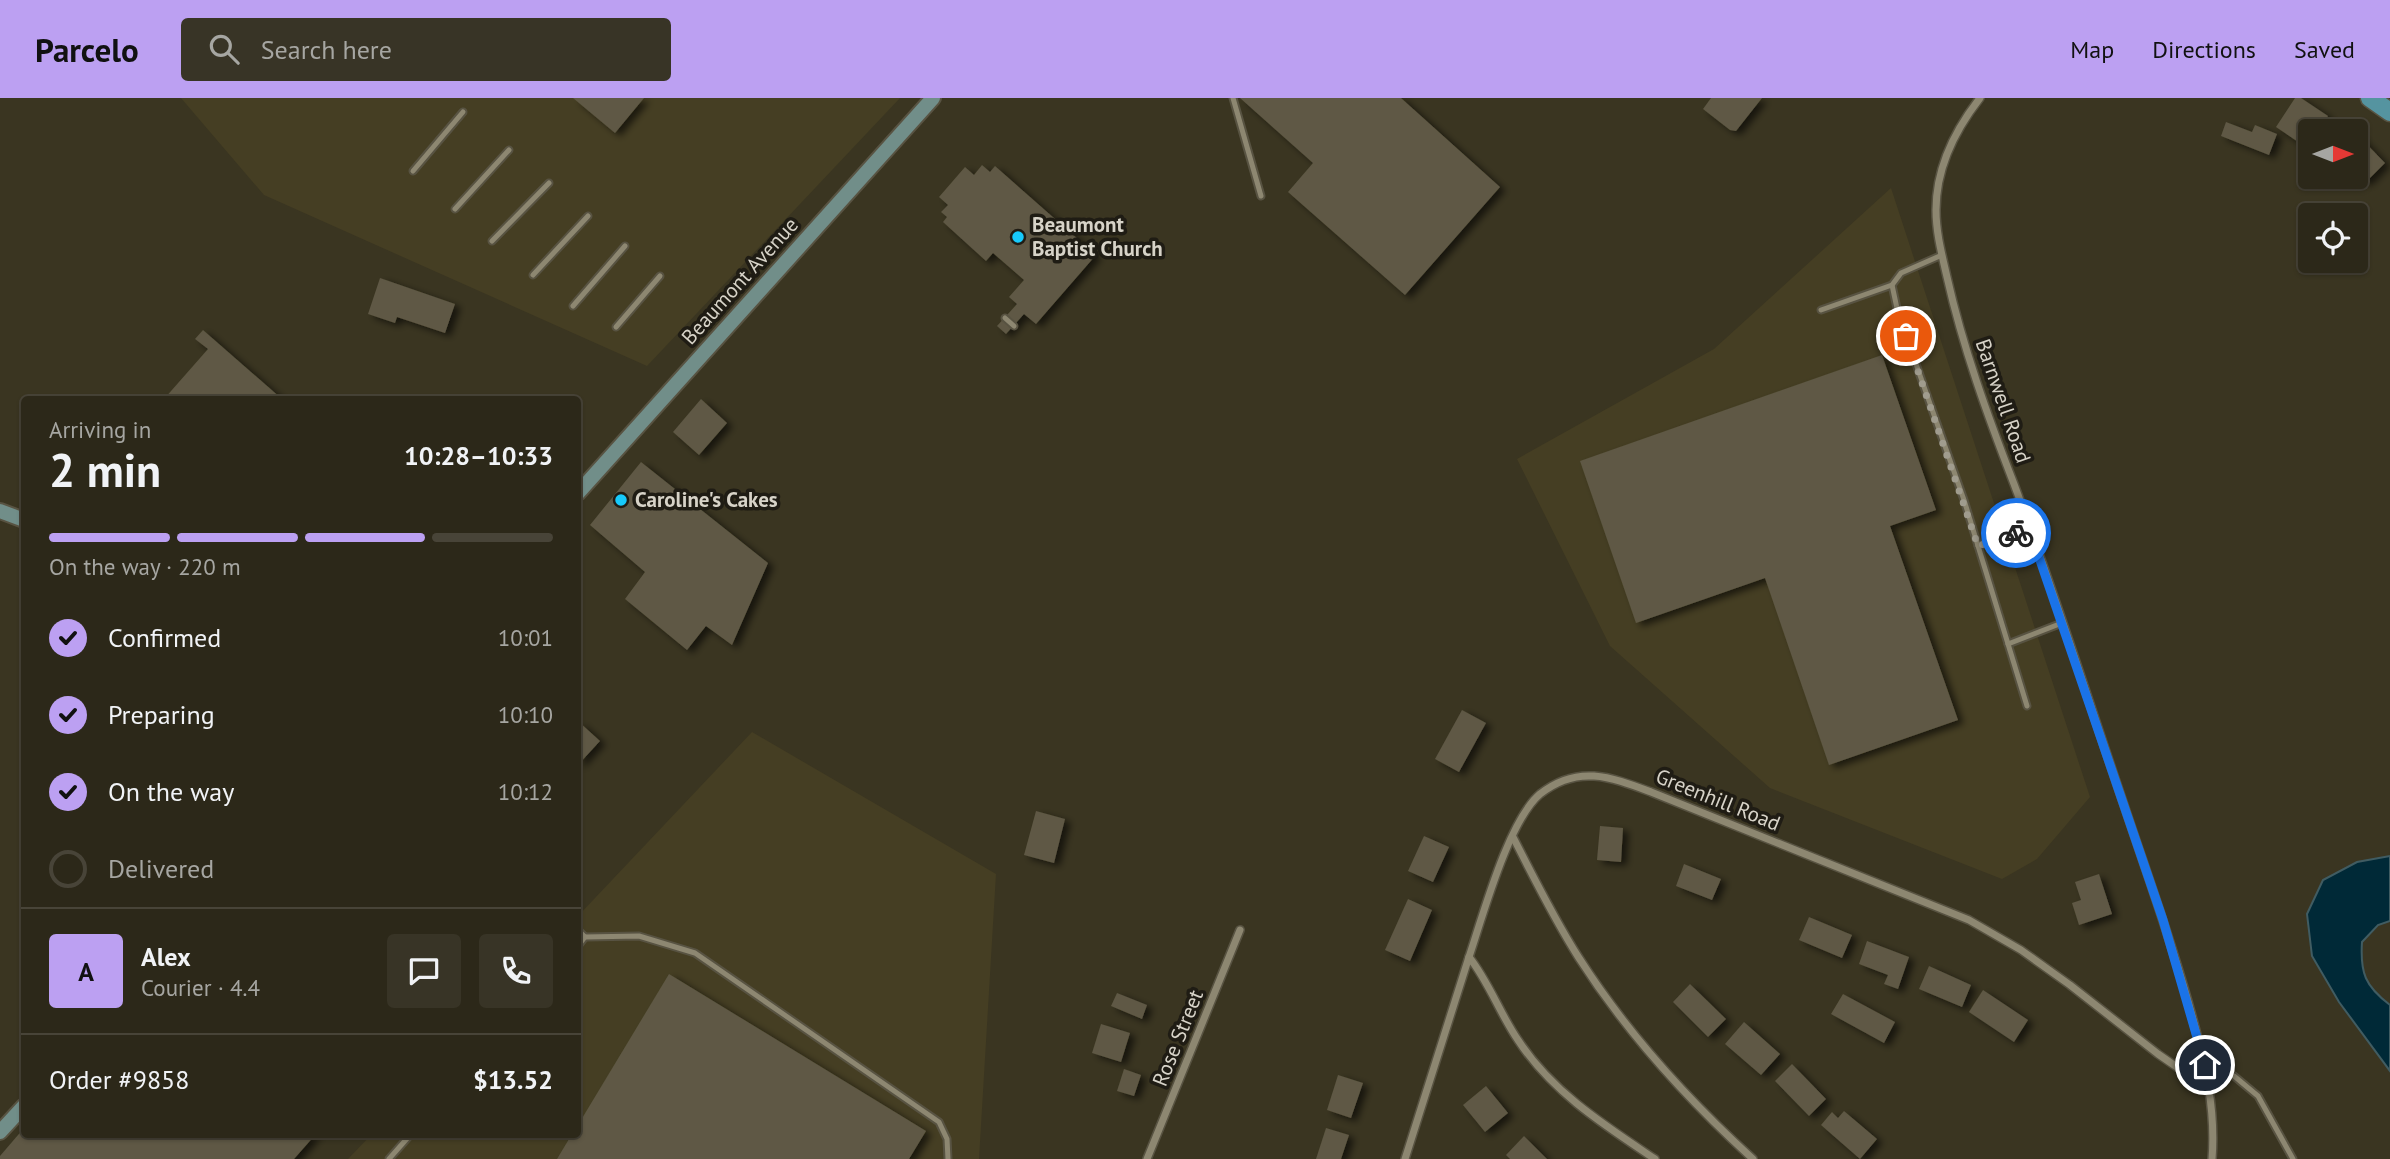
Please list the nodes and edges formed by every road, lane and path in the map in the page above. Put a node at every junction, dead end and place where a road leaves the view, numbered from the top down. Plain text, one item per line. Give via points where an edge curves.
1 (933, 98) edge
2 (1233, 98) edge
3 (1980, 98) edge
4 (2370, 98) edge
5 (463, 112) dead end
6 (2390, 112) edge
7 (509, 150) dead end
8 (413, 172) dead end
9 (549, 183) dead end
10 (1261, 196) dead end
11 (455, 209) dead end
12 (588, 216) dead end
13 (492, 241) dead end
14 (625, 246) dead end
15 (1942, 255) junction
16 (533, 275) dead end
17 (660, 276) dead end
18 (1892, 285) junction
19 (573, 306) dead end
20 (1821, 310) dead end
21 (1005, 318) dead end
22 (1014, 326) dead end
23 (616, 327) dead end
24 (581, 490) edge
25 (0, 511) edge
26 (21, 519) edge
27 (2029, 528) junction
28 (1978, 546) junction
29 (2062, 623) junction
30 (2008, 644) junction
31 (2027, 706) dead end
32 (1513, 837) junction
33 (1240, 930) dead end
34 (581, 933) edge
35 (585, 937) junction
36 (581, 942) edge
37 (1469, 957) junction
38 (2205, 1065) junction
39 (2210, 1090) junction
40 (21, 1109) edge
41 (0, 1132) edge
42 (407, 1138) edge
43 (389, 1159) edge
44 (948, 1159) edge
45 (1147, 1159) edge
46 (1405, 1159) edge
47 (1655, 1159) edge
48 (1753, 1159) edge
49 (2213, 1159) edge
50 (2293, 1159) edge

1 - 24 street, Beaumont Avenue
2 - 10 lane
3 - 15 street, Barnwell Road via 1951,144 1939,179 1936,213
4 - 6 main road
5 - 8 lane
7 - 11 lane
9 - 13 lane
12 - 16 lane
14 - 19 lane
15 - 18 lane via 1901,273
15 - 27 street, Barnwell Road via 1972,368
17 - 23 lane
18 - 20 lane
18 - 28 lane
21 - 22 lane
25 - 26 street
27 - 28 lane
27 - 29 street, Barnwell Road
28 - 30 lane
29 - 30 lane
29 - 38 street, Barnwell Road via 2163,920
30 - 31 lane
32 - 37 street, Greenhill Road via 1487,896
32 - 39 street, Greenhill Road via 1525,811 1557,783 1596,775 1614,778 1969,920 2021,950
32 - 48 street via 1544,899 1620,1016 1711,1121
33 - 45 street, Rose Street
34 - 35 lane
35 - 36 lane
35 - 44 lane via 639,936 695,953 939,1122 947,1139
37 - 46 street, Greenhill Road
37 - 47 street via 1538,1067 1573,1102
38 - 39 street, Barnwell Road
38 - 50 lane via 2234,1076 2258,1096
39 - 49 street, Barnwell Road
40 - 41 street
42 - 43 lane

